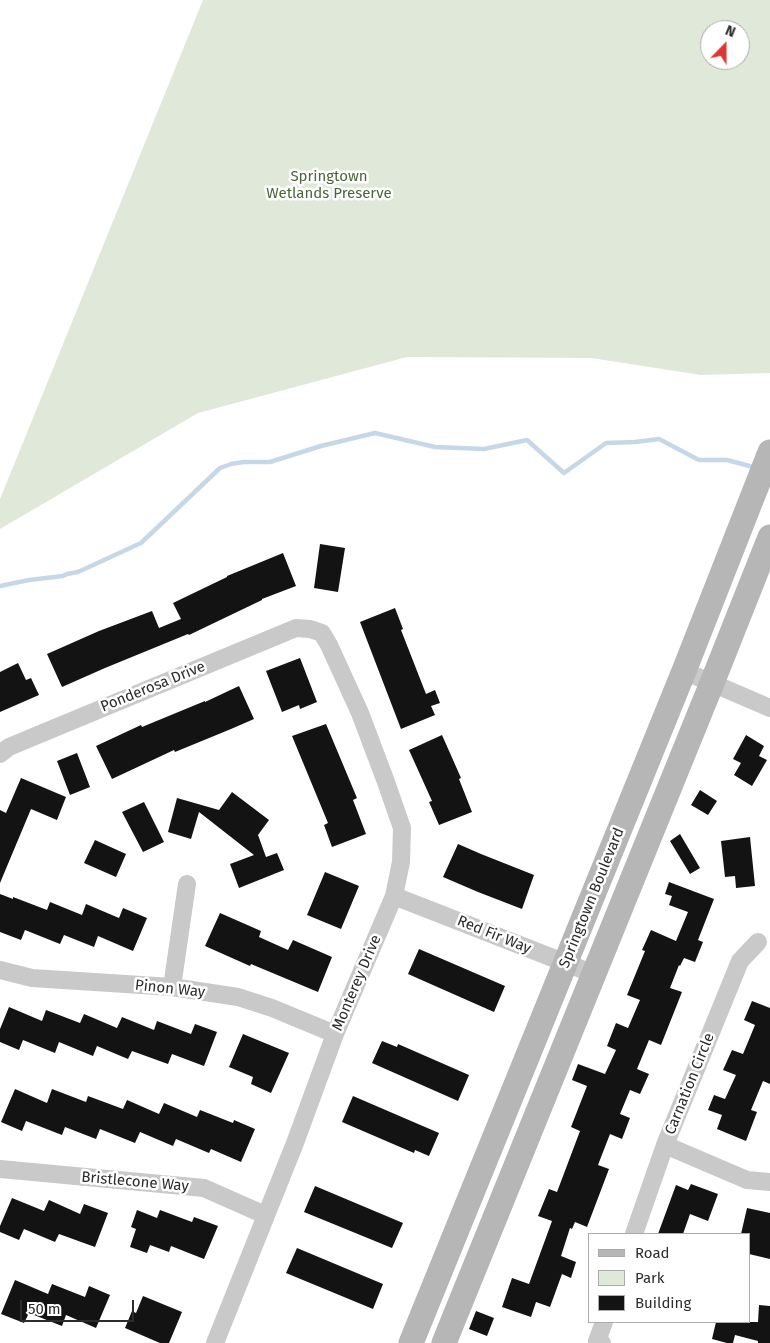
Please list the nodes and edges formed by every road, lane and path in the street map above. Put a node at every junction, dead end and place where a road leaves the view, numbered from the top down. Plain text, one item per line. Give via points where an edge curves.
1 (769, 453) edge
2 (770, 537) edge
3 (310, 629) joint
4 (684, 672) junction
5 (712, 683) junction
6 (770, 708) edge
7 (0, 754) edge
8 (187, 884) dead end
9 (394, 896) junction
10 (758, 942) dead end
11 (566, 962) junction
12 (0, 970) edge
13 (594, 974) junction
14 (172, 987) junction
15 (335, 1034) junction
16 (665, 1145) junction
17 (0, 1169) edge
18 (770, 1182) edge
19 (265, 1215) junction
20 (634, 1233) edge
21 (604, 1323) edge
22 (215, 1343) edge
23 (411, 1343) edge
24 (444, 1343) edge
25 (602, 1343) edge

1 - 4 street, Springtown Boulevard
2 - 5 street, Springtown Boulevard
3 - 7 street, Ponderosa Drive via 296,628 9,747
3 - 9 street, Monterey Drive via 322,633 330,646 360,713 402,828 401,862
4 - 5 street
4 - 11 street, Springtown Boulevard
5 - 6 street
5 - 13 street, Springtown Boulevard
8 - 14 street
9 - 11 street, Red Fir Way
9 - 15 street, Monterey Drive
10 - 16 street, Carnation Circle via 740,960
11 - 13 street, Red Fir Way
11 - 23 street, Springtown Boulevard
12 - 14 street, Pinon Way via 32,978
13 - 24 street, Springtown Boulevard
14 - 15 street, Pinon Way via 238,997
15 - 19 street, Monterey Drive
16 - 18 street via 748,1180
16 - 20 street, Carnation Circle
17 - 19 street, Bristlecone Way via 204,1188
19 - 22 street, Monterey Drive
21 - 25 street via 597,1341

